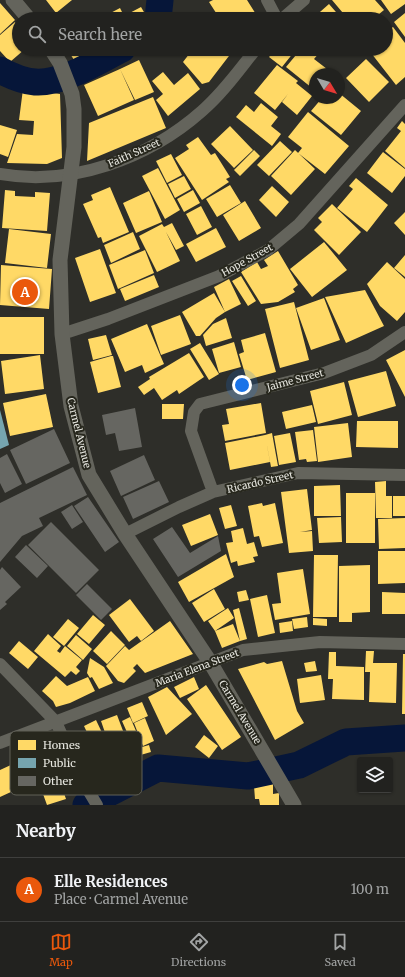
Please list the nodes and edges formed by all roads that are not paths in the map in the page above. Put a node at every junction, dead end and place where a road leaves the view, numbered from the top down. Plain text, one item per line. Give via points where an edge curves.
1 (13, 0) edge
2 (267, 0) edge
3 (304, 0) edge
4 (23, 12) edge
5 (274, 12) edge
6 (290, 12) edge
7 (56, 56) edge
8 (250, 56) edge
9 (405, 105) edge
10 (0, 174) edge
11 (70, 174) junction
12 (405, 332) edge
13 (62, 334) junction
14 (405, 474) edge
15 (213, 492) junction
16 (125, 534) junction
17 (405, 644) edge
18 (210, 662) junction
19 (0, 664) edge
20 (56, 722) junction
21 (32, 731) edge
22 (60, 731) edge
23 (10, 739) edge
24 (0, 743) edge
25 (91, 795) edge
26 (97, 805) edge
27 (294, 805) edge

1 - 4 street
2 - 5 street
3 - 6 street
7 - 11 street, Carmel Avenue via 72,94 74,109 74,147
8 - 11 street, Faith Street via 203,110 178,131 142,151 102,167
9 - 13 street, Hope Street via 299,224 268,250 219,276
10 - 11 street, Faith Street via 36,177
11 - 13 street, Carmel Avenue via 60,260
12 - 15 street, Jaime Street via 371,355 324,373 200,404 194,412 192,432
13 - 16 street, Carmel Avenue via 71,406 89,476
14 - 15 street, Ricardo Street via 298,473
15 - 16 street, Ricardo Street
16 - 18 street, Carmel Avenue
17 - 18 street, Maria Elena Street via 320,642 243,650
18 - 20 street, Maria Elena Street
18 - 27 street, Carmel Avenue
19 - 20 street
20 - 21 street, Maria Elena Street
20 - 22 street
23 - 24 street, Maria Elena Street
25 - 26 street

